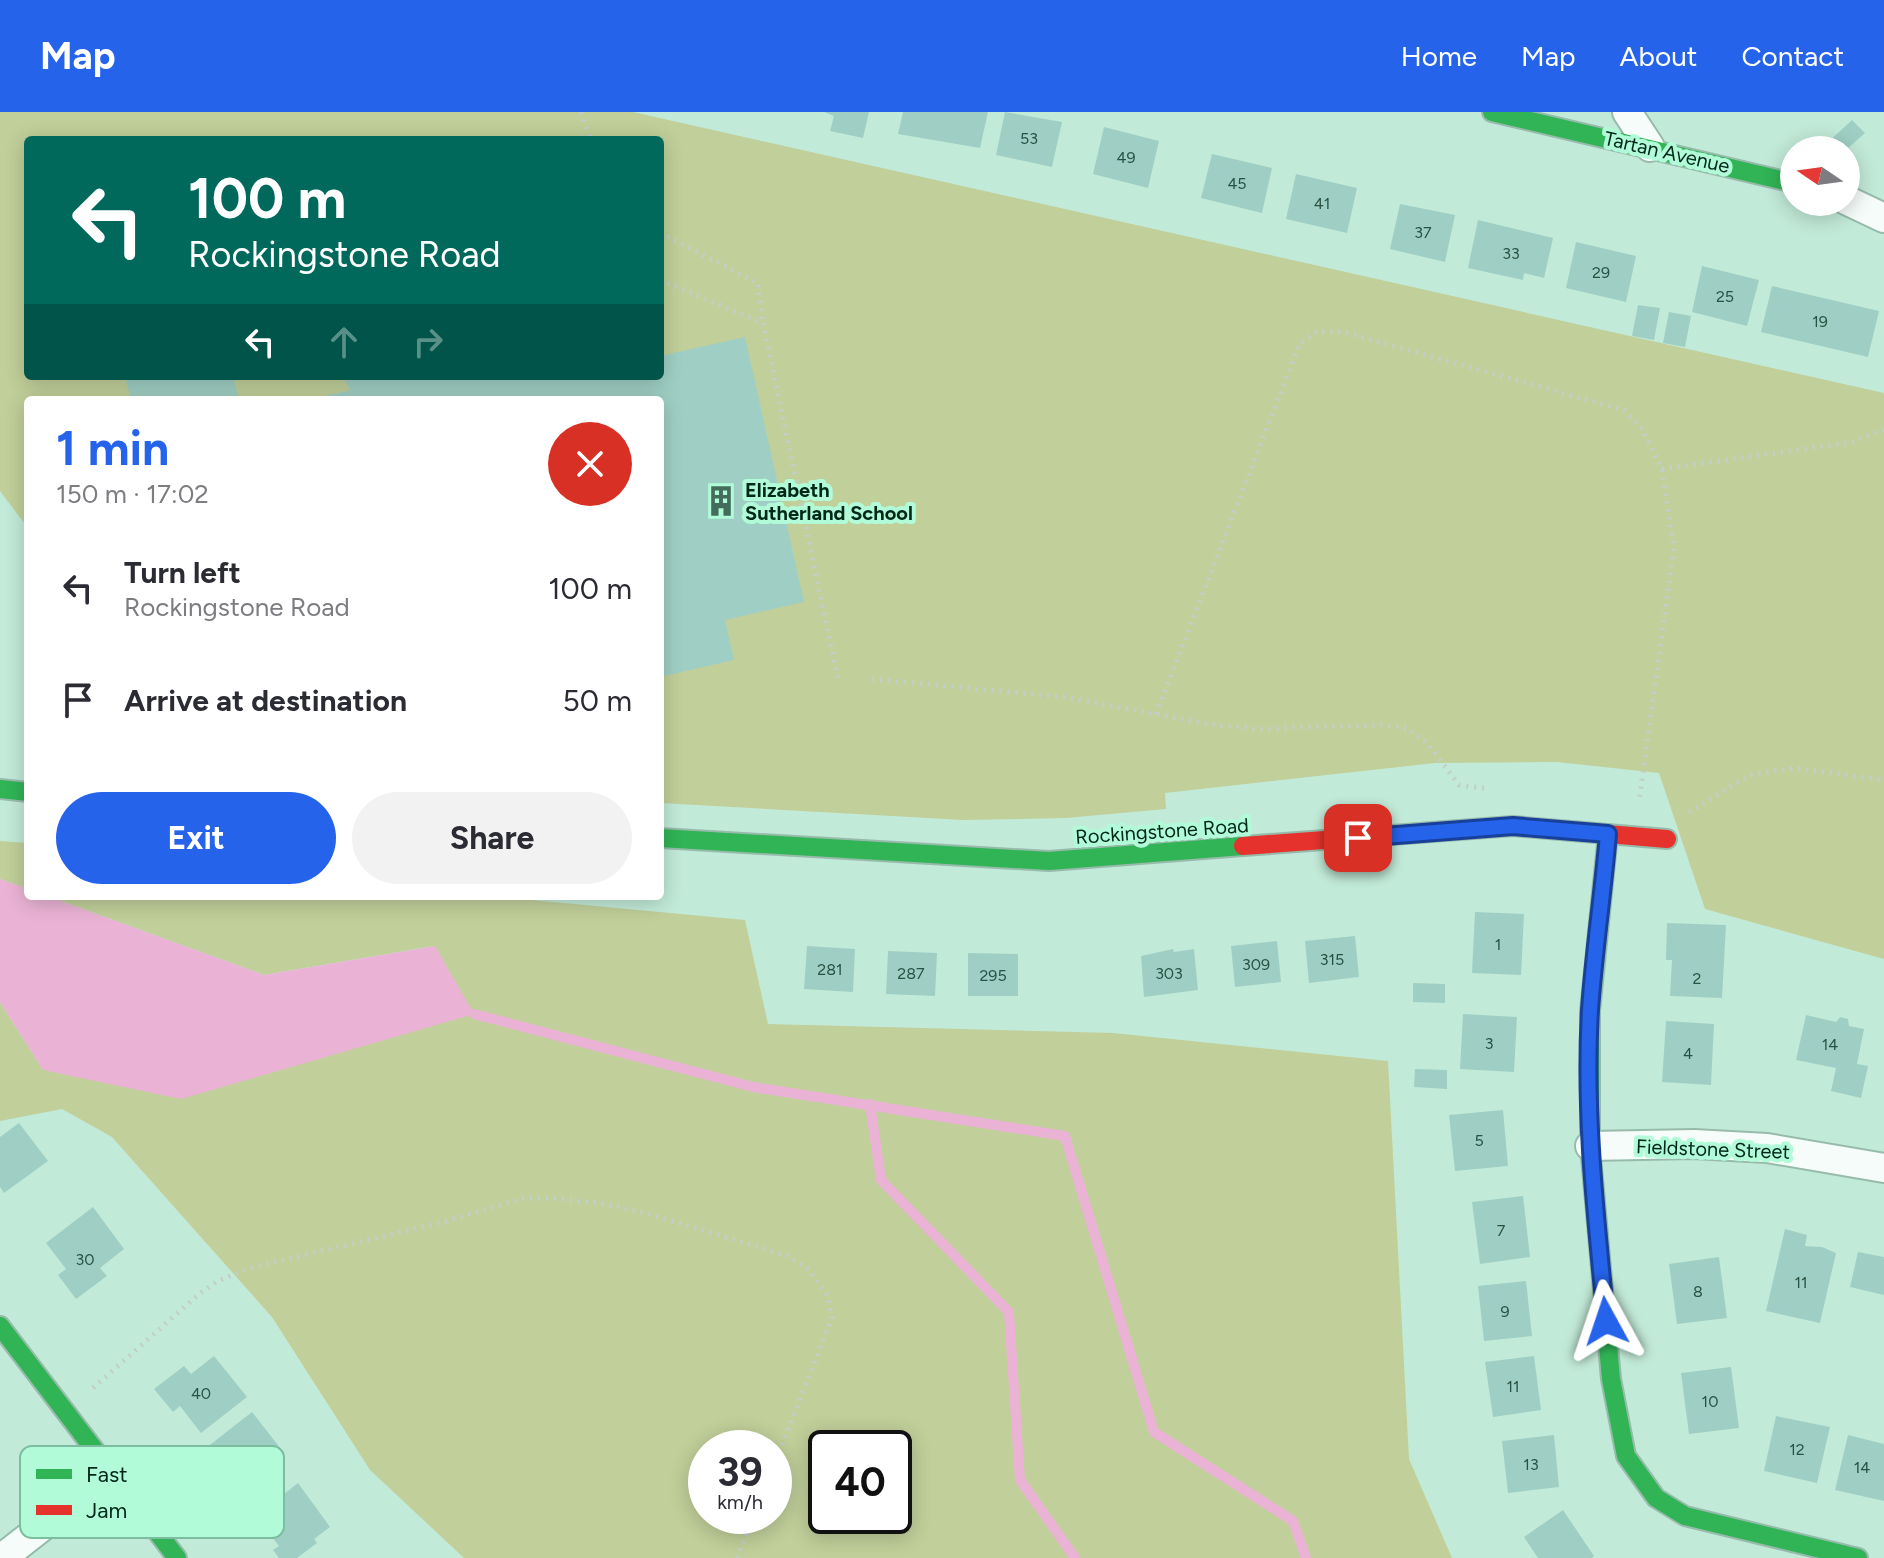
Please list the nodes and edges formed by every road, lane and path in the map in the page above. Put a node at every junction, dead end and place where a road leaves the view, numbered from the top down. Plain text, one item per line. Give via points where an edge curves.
1 (581, 112) edge
2 (1492, 112) edge
3 (1627, 112) edge
4 (590, 136) edge
5 (1650, 147) junction
6 (1780, 180) edge
7 (1860, 207) edge
8 (1884, 218) edge
9 (664, 235) edge
10 (664, 282) edge
11 (763, 323) junction
12 (1884, 429) edge
13 (1662, 469) junction
14 (872, 679) dead end
15 (839, 684) dead end
16 (1156, 714) junction
17 (1884, 780) edge
18 (0, 789) edge
19 (1504, 790) dead end
20 (24, 792) edge
21 (1651, 808) dead end
22 (1675, 811) dead end
23 (1688, 813) junction
24 (1608, 834) junction
25 (664, 838) edge
26 (1667, 839) joint
27 (1590, 1146) junction
28 (1884, 1168) edge
29 (0, 1326) edge
30 (65, 1411) junction
31 (788, 1430) edge
32 (91, 1446) edge
33 (747, 1534) edge
34 (28, 1538) edge
35 (161, 1538) edge
36 (2, 1558) edge
37 (177, 1558) edge
38 (737, 1558) edge
39 (1858, 1558) edge

1 - 4 path
2 - 5 street, Tartan Avenue
3 - 5 street
5 - 6 street, Tartan Avenue
7 - 8 street
9 - 11 path via 758,283
10 - 11 path
11 - 15 path
12 - 13 path via 1853,442
13 - 16 path via 1642,429 1624,410 1343,332 1318,331 1300,343
13 - 21 path via 1674,548 1638,807
14 - 16 path via 1064,697
16 - 19 path via 1257,729 1407,728 1428,744 1459,785
17 - 23 path via 1794,768 1750,775
18 - 20 street
22 - 23 path
23 - 26 path
24 - 25 street, Rockingstone Road via 1513,826 1049,861
24 - 26 street, Rockingstone Road
24 - 27 street via 1590,1011
27 - 28 street, Fieldstone Street via 1767,1148
27 - 39 street via 1611,1379 1622,1445 1634,1471 1656,1498 1685,1516
29 - 30 street
30 - 31 path via 218,1281 250,1268 524,1198 550,1198 656,1216 788,1256 808,1269 828,1296 832,1318
30 - 32 street
33 - 38 path
34 - 36 street
35 - 37 street

